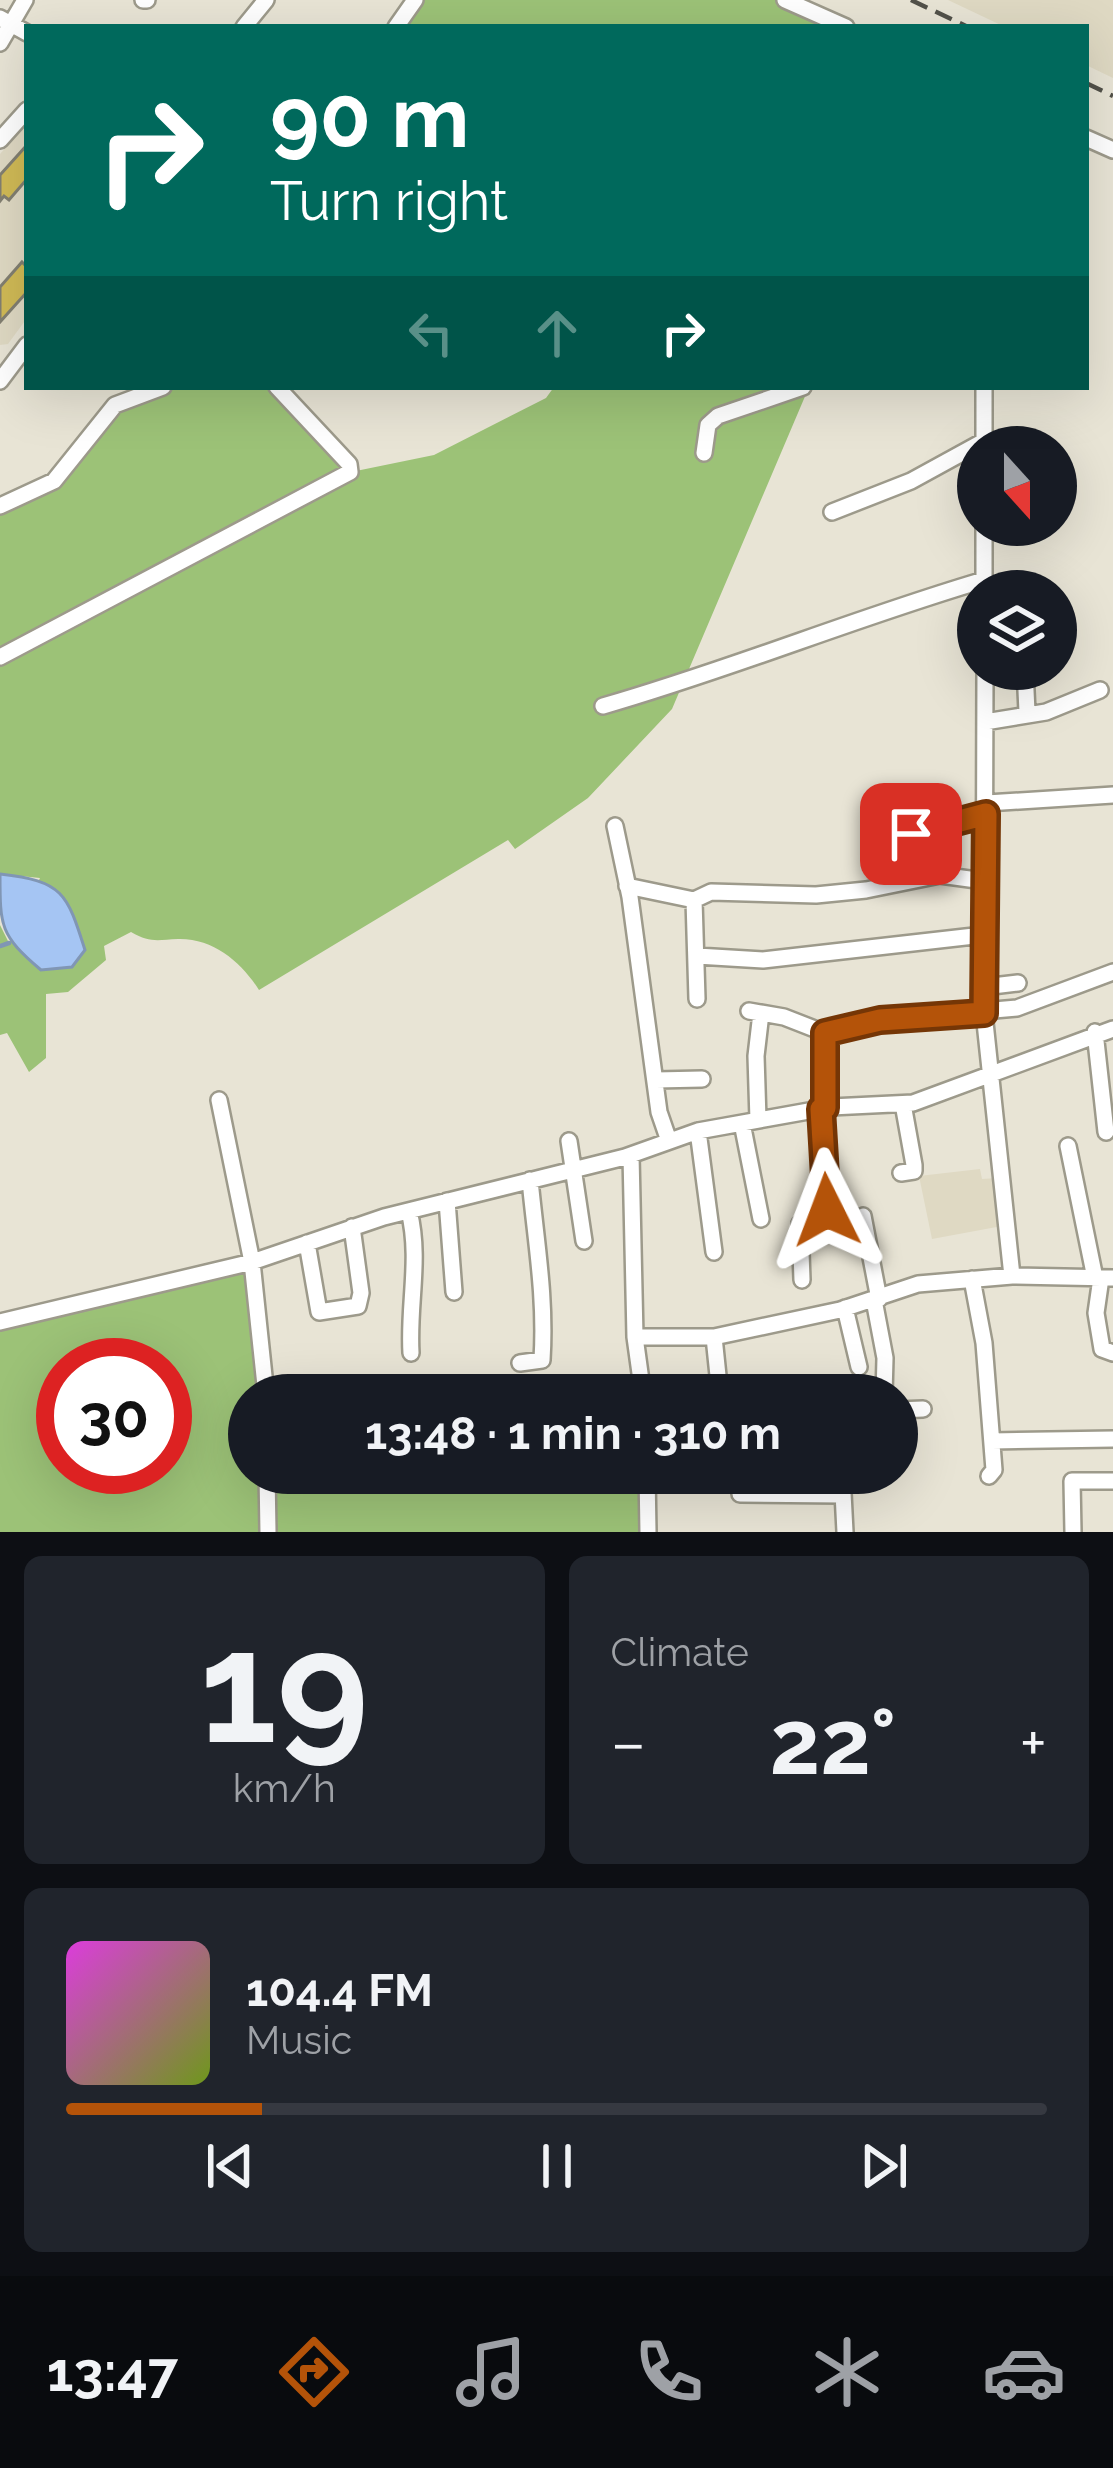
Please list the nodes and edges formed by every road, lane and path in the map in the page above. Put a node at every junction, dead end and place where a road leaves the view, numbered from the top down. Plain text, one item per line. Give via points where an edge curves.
1 (25, 0) edge
2 (266, 0) edge
3 (785, 0) edge
4 (246, 24) edge
5 (839, 24) edge
6 (13, 25) edge
7 (0, 43) edge
8 (24, 113) edge
9 (0, 140) edge
10 (24, 350) edge
11 (2, 376) edge
12 (155, 390) edge
13 (281, 390) edge
14 (794, 390) edge
15 (984, 390) edge
16 (984, 426) edge
17 (704, 453) dead end
18 (957, 458) edge
19 (0, 506) edge
20 (832, 512) dead end
21 (957, 592) edge
22 (0, 633) edge
23 (5, 653) edge
24 (985, 690) edge
25 (1026, 690) edge
26 (1100, 690) dead end
27 (603, 706) dead end
28 (1027, 712) junction
29 (985, 722) junction
30 (1113, 795) edge
31 (987, 809) junction
32 (615, 826) dead end
33 (911, 834) dead end
34 (984, 881) junction
35 (627, 886) junction
36 (694, 900) junction
37 (983, 935) junction
38 (697, 956) junction
39 (1113, 972) edge
40 (1018, 983) dead end
41 (984, 987) junction
42 (697, 999) dead end
43 (984, 1013) junction
44 (1113, 1028) edge
45 (1095, 1032) junction
46 (825, 1033) junction
47 (994, 1076) junction
48 (702, 1079) dead end
49 (656, 1080) junction
50 (220, 1100) dead end
51 (903, 1103) junction
52 (823, 1108) junction
53 (750, 1122) junction
54 (698, 1131) junction
55 (1106, 1132) dead end
56 (569, 1141) dead end
57 (669, 1141) junction
58 (1068, 1146) dead end
59 (631, 1155) junction
60 (577, 1169) junction
61 (901, 1173) dead end
62 (530, 1180) junction
63 (447, 1201) junction
64 (409, 1211) junction
65 (863, 1216) dead end
66 (761, 1219) dead end
67 (352, 1228) junction
68 (584, 1241) dead end
69 (307, 1243) junction
70 (714, 1252) dead end
71 (251, 1262) junction
72 (1012, 1276) junction
73 (1103, 1278) edge
74 (972, 1279) junction
75 (802, 1280) dead end
76 (454, 1292) dead end
77 (876, 1300) junction
78 (845, 1309) junction
79 (0, 1322) edge
80 (634, 1337) junction
81 (714, 1337) junction
82 (411, 1353) dead end
83 (1113, 1353) edge
84 (520, 1363) dead end
85 (859, 1367) dead end
86 (264, 1374) edge
87 (640, 1374) edge
88 (718, 1374) edge
89 (885, 1374) edge
90 (918, 1409) edge
91 (923, 1409) dead end
92 (1113, 1439) edge
93 (992, 1441) junction
94 (989, 1476) dead end
95 (1113, 1481) edge
96 (267, 1494) edge
97 (647, 1494) edge
98 (775, 1494) edge
99 (842, 1495) joint
100 (268, 1532) edge
101 (648, 1532) edge
102 (845, 1532) edge
103 (1073, 1532) edge

1 - 6 street
2 - 4 street
3 - 5 street
6 - 7 street
8 - 9 street
10 - 11 street
12 - 19 street via 115,405 54,482
13 - 23 street via 350,472
14 - 17 street via 718,416 708,425
15 - 16 street
18 - 20 street
21 - 27 street via 862,616
22 - 23 street
24 - 29 street
25 - 28 street
26 - 28 street
28 - 29 street
29 - 31 street
30 - 31 street
31 - 33 street
31 - 34 street
32 - 35 street
34 - 36 street via 940,874 832,893 711,892
34 - 37 street
35 - 36 street
35 - 49 street
36 - 38 street
37 - 38 street via 763,960
37 - 41 street
38 - 42 street
39 - 43 street
40 - 41 street
41 - 43 street
43 - 46 street via 880,1020
43 - 47 street
44 - 45 street
45 - 47 street
45 - 55 street
46 - 52 street
46 - 53 street via 755,1012
47 - 51 street
47 - 72 street
48 - 49 street
49 - 57 street
50 - 71 street
51 - 52 street
51 - 61 street via 914,1171
52 - 53 street
52 - 75 street via 827,1210 800,1224
53 - 54 street
53 - 66 street
54 - 57 street
54 - 70 street
56 - 60 street
57 - 59 street
58 - 73 street
59 - 60 street
59 - 80 street
60 - 62 street
60 - 68 street
62 - 63 street
62 - 84 street via 546,1298 542,1360
63 - 64 street
63 - 76 street
64 - 67 street
64 - 82 street via 417,1246
65 - 77 street
67 - 69 street
67 - 69 street via 358,1306 319,1312
69 - 71 street
71 - 79 street
71 - 86 street
72 - 73 street
72 - 74 street
73 - 83 street via 1096,1313 1102,1348
74 - 77 street via 918,1284
74 - 93 street
77 - 78 street
77 - 89 street
78 - 81 street
78 - 85 street
80 - 81 street
80 - 87 street
81 - 88 street
90 - 91 street
92 - 93 street
93 - 94 street
95 - 103 street via 1072,1481
96 - 100 street
97 - 101 street
98 - 99 street
99 - 102 street

